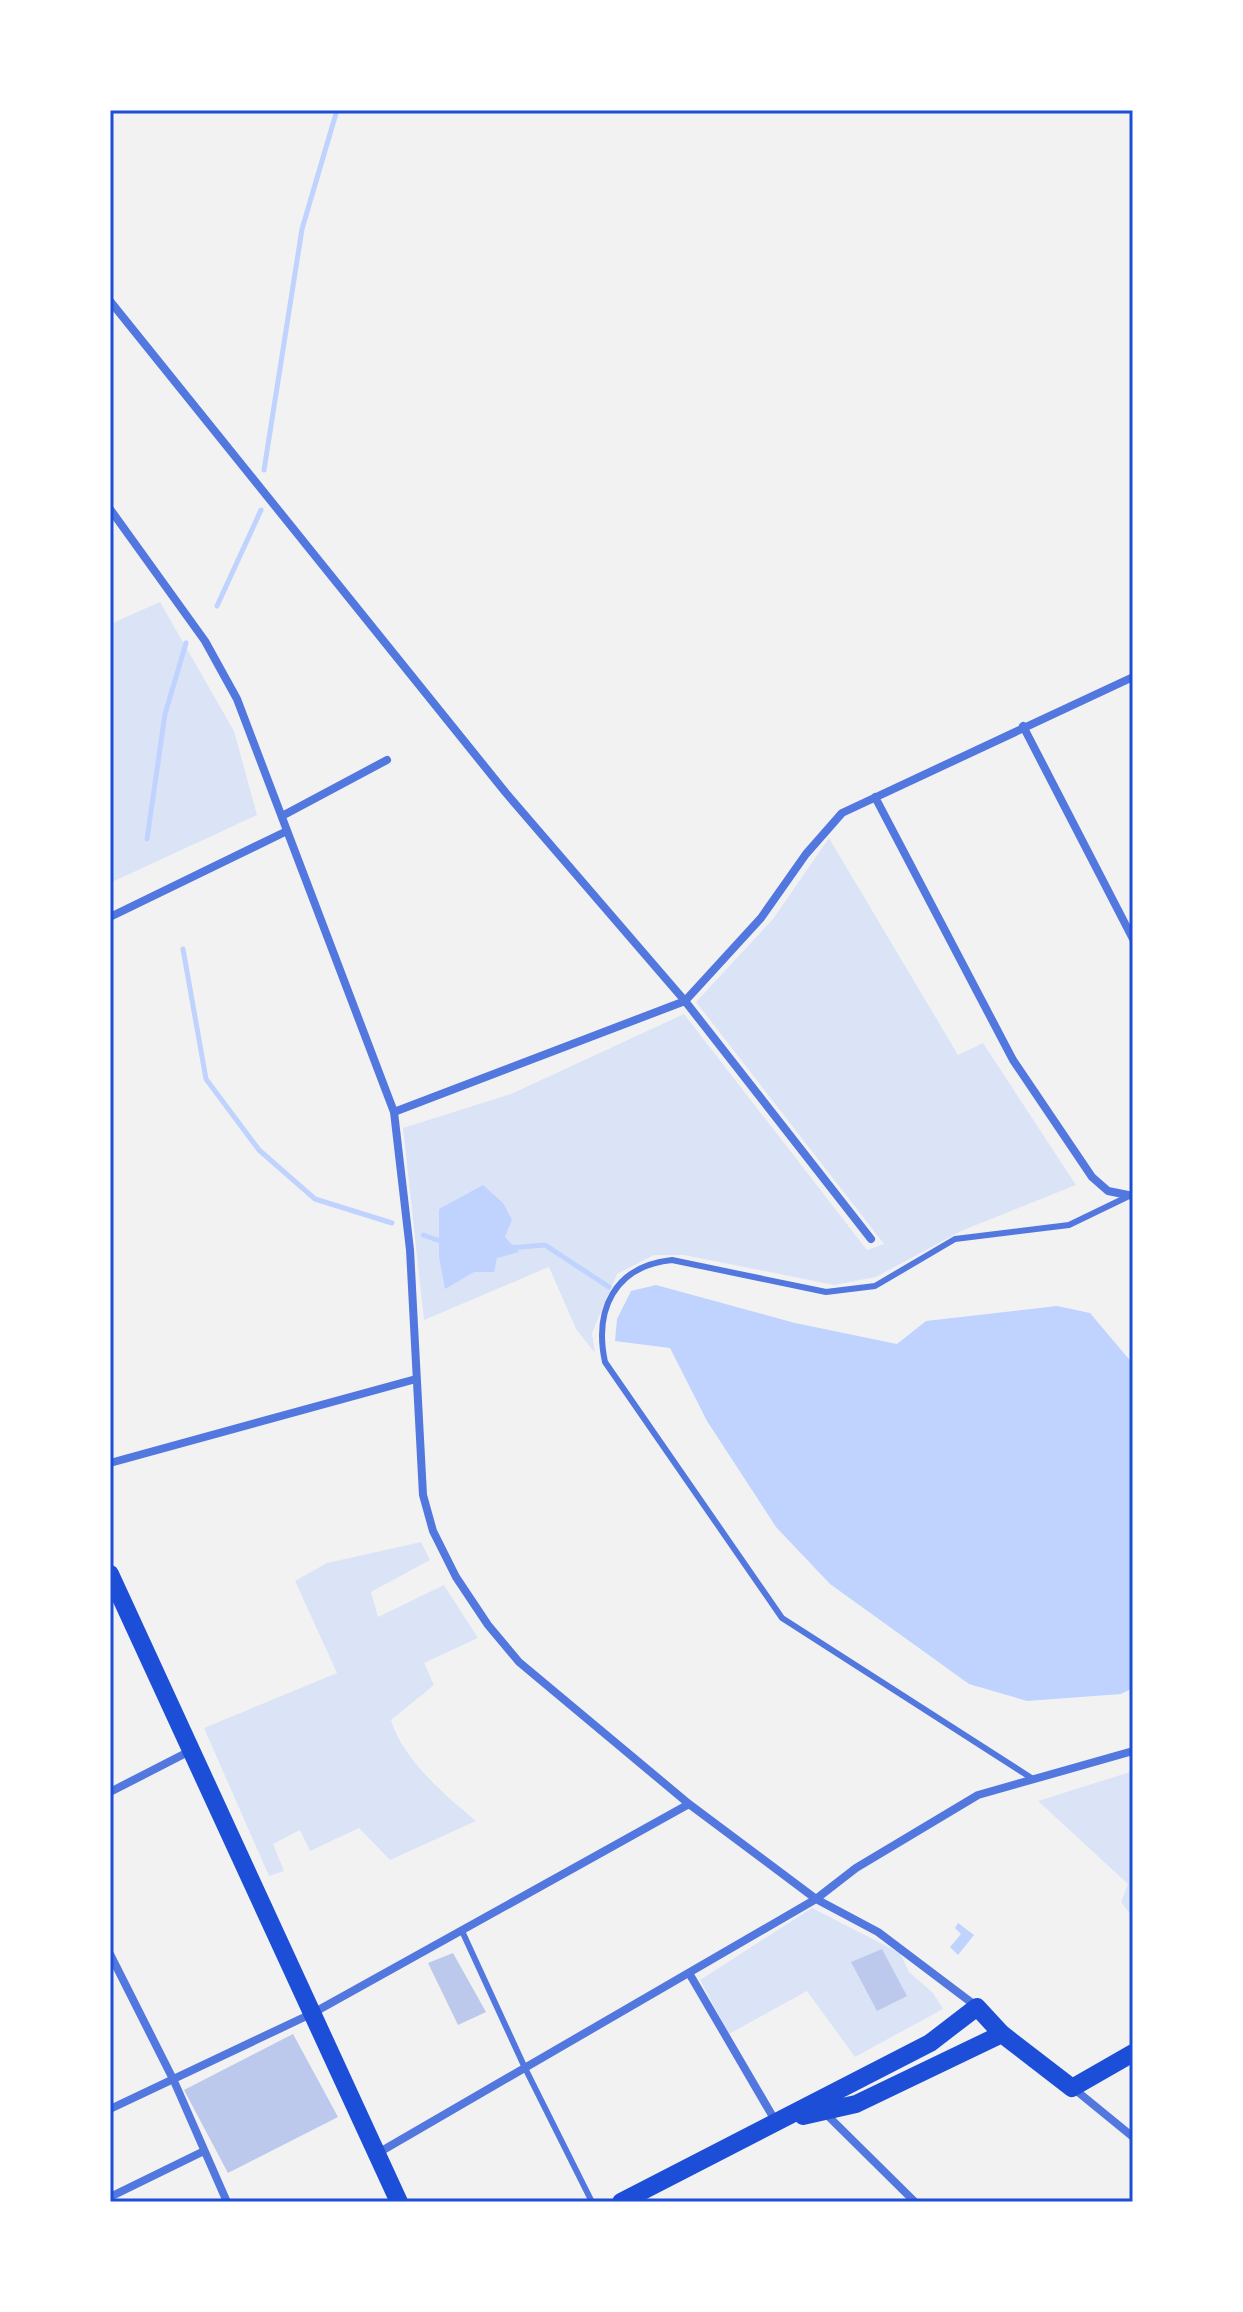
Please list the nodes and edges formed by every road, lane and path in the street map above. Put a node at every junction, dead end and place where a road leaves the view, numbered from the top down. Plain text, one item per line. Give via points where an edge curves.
1 (110, 301) edge
2 (110, 509) edge
3 (1133, 677) edge
4 (1023, 726) junction
5 (387, 760) dead end
6 (875, 797) junction
7 (282, 816) junction
8 (287, 831) junction
9 (110, 917) edge
10 (1133, 939) edge
11 (685, 1001) junction
12 (394, 1112) junction
13 (1130, 1196) edge
14 (871, 1239) dead end
15 (416, 1379) junction
16 (110, 1463) edge
17 (110, 1574) edge
18 (191, 1751) junction
19 (1133, 1751) edge
20 (1033, 1779) junction
21 (110, 1792) edge
22 (689, 1804) junction
23 (816, 1899) junction
24 (462, 1931) junction
25 (110, 1954) edge
26 (689, 1973) junction
27 (977, 2007) junction
28 (313, 2013) junction
29 (1002, 2034) junction
30 (1133, 2053) edge
31 (525, 2068) junction
32 (174, 2081) junction
33 (1072, 2088) junction
34 (820, 2107) junction
35 (110, 2109) edge
36 (784, 2119) junction
37 (1133, 2137) edge
38 (204, 2151) junction
39 (377, 2153) junction
40 (110, 2197) edge
41 (227, 2202) edge
42 (399, 2202) edge
43 (592, 2202) edge
44 (621, 2202) edge
45 (915, 2202) edge

1 - 11 street via 506,793
2 - 7 street via 219,664
3 - 4 street
4 - 6 street
4 - 10 street
5 - 7 street
6 - 11 street via 831,824 761,918
6 - 13 street via 1013,1060 1092,1177 1108,1191
7 - 8 street
8 - 9 street
8 - 12 street
11 - 12 street
11 - 14 street
12 - 15 street via 410,1250
13 - 20 lane via 1069,1225 955,1239 875,1286 842,1292 662,1261 620,1281 599,1333 605,1362 782,1618
15 - 16 street
15 - 22 street via 423,1495 433,1531 456,1577 519,1662
17 - 18 main road
18 - 21 street
18 - 28 main road
19 - 20 street
20 - 23 street via 978,1795 856,1868
22 - 23 street
22 - 24 street
23 - 26 street
23 - 27 street via 878,1932
24 - 28 street
24 - 31 lane
25 - 32 street
26 - 31 street
26 - 36 street
27 - 29 main road
27 - 34 main road via 930,2043
28 - 32 street
28 - 39 main road
29 - 33 main road
29 - 34 main road via 856,2104
30 - 33 main road
31 - 39 street
31 - 43 lane
32 - 35 street
32 - 38 street
33 - 37 street
34 - 36 main road
34 - 45 street
36 - 44 main road
38 - 40 street
38 - 41 street
39 - 42 main road

